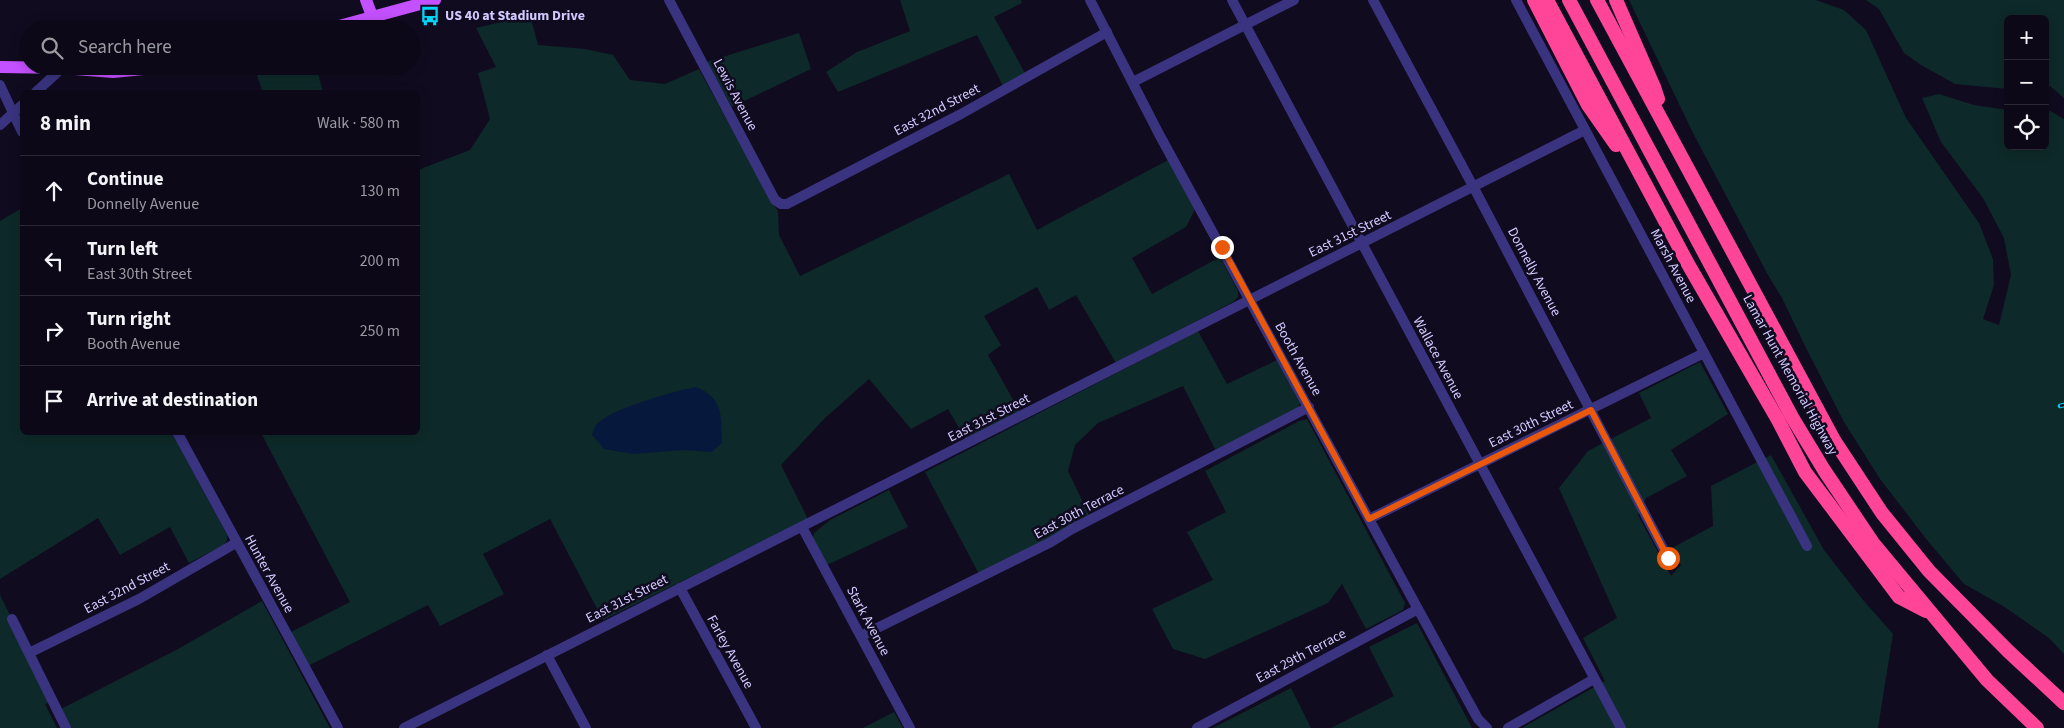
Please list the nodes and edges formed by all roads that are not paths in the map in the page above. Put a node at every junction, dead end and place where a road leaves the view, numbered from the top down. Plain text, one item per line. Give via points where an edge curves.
1 (366, 0) edge
2 (435, 0) edge
3 (669, 0) edge
4 (1090, 0) edge
5 (1232, 0) edge
6 (1294, 0) edge
7 (1373, 0) edge
8 (1516, 0) edge
9 (1534, 0) edge
10 (1547, 0) edge
11 (1569, 0) edge
12 (1597, 0) edge
13 (1616, 0) edge
14 (372, 16) junction
15 (358, 20) edge
16 (1245, 25) junction
17 (1107, 32) junction
18 (0, 67) edge
19 (20, 67) edge
20 (54, 75) edge
21 (1133, 82) junction
22 (0, 85) edge
23 (38, 90) edge
24 (20, 107) edge
25 (13, 113) junction
26 (1664, 124) junction
27 (0, 125) edge
28 (20, 128) edge
29 (1585, 130) junction
30 (1635, 165) junction
31 (1474, 188) junction
32 (777, 202) joint
33 (1362, 243) junction
34 (1250, 299) junction
35 (1704, 353) junction
36 (1309, 407) junction
37 (1591, 410) junction
38 (179, 435) edge
39 (1479, 465) junction
40 (1369, 519) junction
41 (802, 527) junction
42 (236, 543) junction
43 (1807, 546) dead end
44 (1668, 558) dead end
45 (680, 588) junction
46 (1418, 609) junction
47 (1931, 614) junction
48 (12, 619) dead end
49 (861, 636) junction
50 (30, 653) junction
51 (547, 655) junction
52 (1594, 679) junction
53 (2064, 703) edge
54 (66, 728) edge
55 (338, 728) edge
56 (404, 728) edge
57 (586, 728) edge
58 (756, 728) edge
59 (910, 728) edge
60 (1197, 728) edge
61 (1486, 728) edge
62 (1508, 728) edge
63 (1621, 728) edge
64 (2037, 728) edge

1 - 14 main road
2 - 14 main road
3 - 32 street, Lewis Avenue
4 - 17 street, Booth Avenue
5 - 16 street, Wallace Avenue
6 - 16 street
7 - 31 street, Donnelly Avenue
8 - 29 street, Marsh Avenue
9 - 30 highway via 1588,105
10 - 30 highway
11 - 47 highway, Lamar Hunt Memorial Highway via 1792,417 1874,543
12 - 26 highway, Lamar Hunt Memorial Highway
13 - 26 highway via 1654,87
14 - 15 main road
16 - 21 street
16 - 33 street, Wallace Avenue
17 - 21 street, Booth Avenue
17 - 32 street, East 32nd Street via 961,114 787,204
18 - 19 main road
20 - 23 street
21 - 34 street, Booth Avenue
22 - 25 street
24 - 25 street
25 - 27 street
25 - 28 street
26 - 53 highway, Lamar Hunt Memorial Highway via 1834,440 1882,513 1929,571
29 - 31 street, East 31st Street
29 - 35 street, Marsh Avenue
30 - 47 highway via 1805,472 1899,597
31 - 33 street, East 31st Street
31 - 37 street, Donnelly Avenue
33 - 34 street, East 31st Street
33 - 39 street, Wallace Avenue
34 - 36 street, Booth Avenue
34 - 41 street, East 31st Street
35 - 37 street, East 30th Street
35 - 43 street, Marsh Avenue
36 - 40 street, Booth Avenue
36 - 49 street, East 30th Terrace via 1051,542
37 - 39 street, East 30th Street
37 - 44 street, Donnelly Avenue
38 - 42 street, Hunter Avenue
39 - 40 street, East 30th Street
39 - 52 street, Wallace Avenue
40 - 46 street, Booth Avenue
41 - 45 street, East 31st Street
41 - 49 street, Stark Avenue
42 - 50 street, East 32nd Street via 139,598
42 - 55 street, Hunter Avenue
45 - 51 street, East 31st Street
45 - 58 street, Farley Avenue
46 - 60 street, East 29th Terrace
46 - 61 street, Booth Avenue
47 - 64 highway, Lamar Hunt Memorial Highway via 1987,680
48 - 50 street
49 - 59 street, Stark Avenue
50 - 54 street
51 - 56 street, East 31st Street
51 - 57 street
52 - 62 street
52 - 63 street, Wallace Avenue

